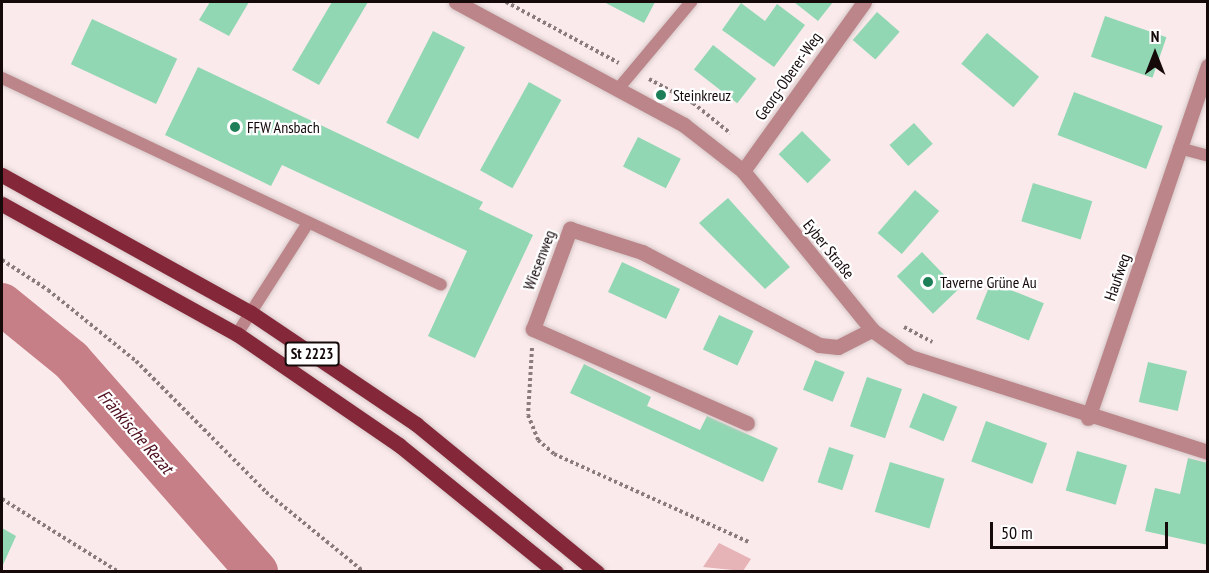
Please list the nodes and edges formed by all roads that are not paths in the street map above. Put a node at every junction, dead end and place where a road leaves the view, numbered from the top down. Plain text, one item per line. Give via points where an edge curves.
1 (456, 2) edge
2 (691, 2) edge
3 (864, 2) edge
4 (1208, 66) edge
5 (2, 78) edge
6 (618, 89) junction
7 (1179, 148) junction
8 (1208, 156) edge
9 (743, 171) junction
10 (2, 175) edge
11 (2, 204) edge
12 (308, 223) junction
13 (441, 285) dead end
14 (251, 313) junction
15 (872, 330) junction
16 (237, 334) junction
17 (1088, 417) junction
18 (747, 423) dead end
19 (1208, 452) edge
20 (556, 572) edge
21 (597, 572) edge

1 - 6 street, Eyber Straße
2 - 6 lane
3 - 9 street, Georg-Oberer-Weg
4 - 7 street, Haufweg
5 - 12 lane
6 - 9 street, Eyber Straße via 684,125
7 - 8 lane
7 - 17 street, Haufweg
9 - 15 street, Eyber Straße
10 - 14 main road, St 2223
11 - 16 main road, St 2223
12 - 13 lane
12 - 14 lane
14 - 16 lane
14 - 21 main road, St 2223 via 416,424
15 - 17 street, Eyber Straße via 910,357
15 - 18 street, Wiesenweg via 838,348 819,345 642,252 570,229 533,329
16 - 20 main road, St 2223 via 399,445
17 - 19 street, Eyber Straße

